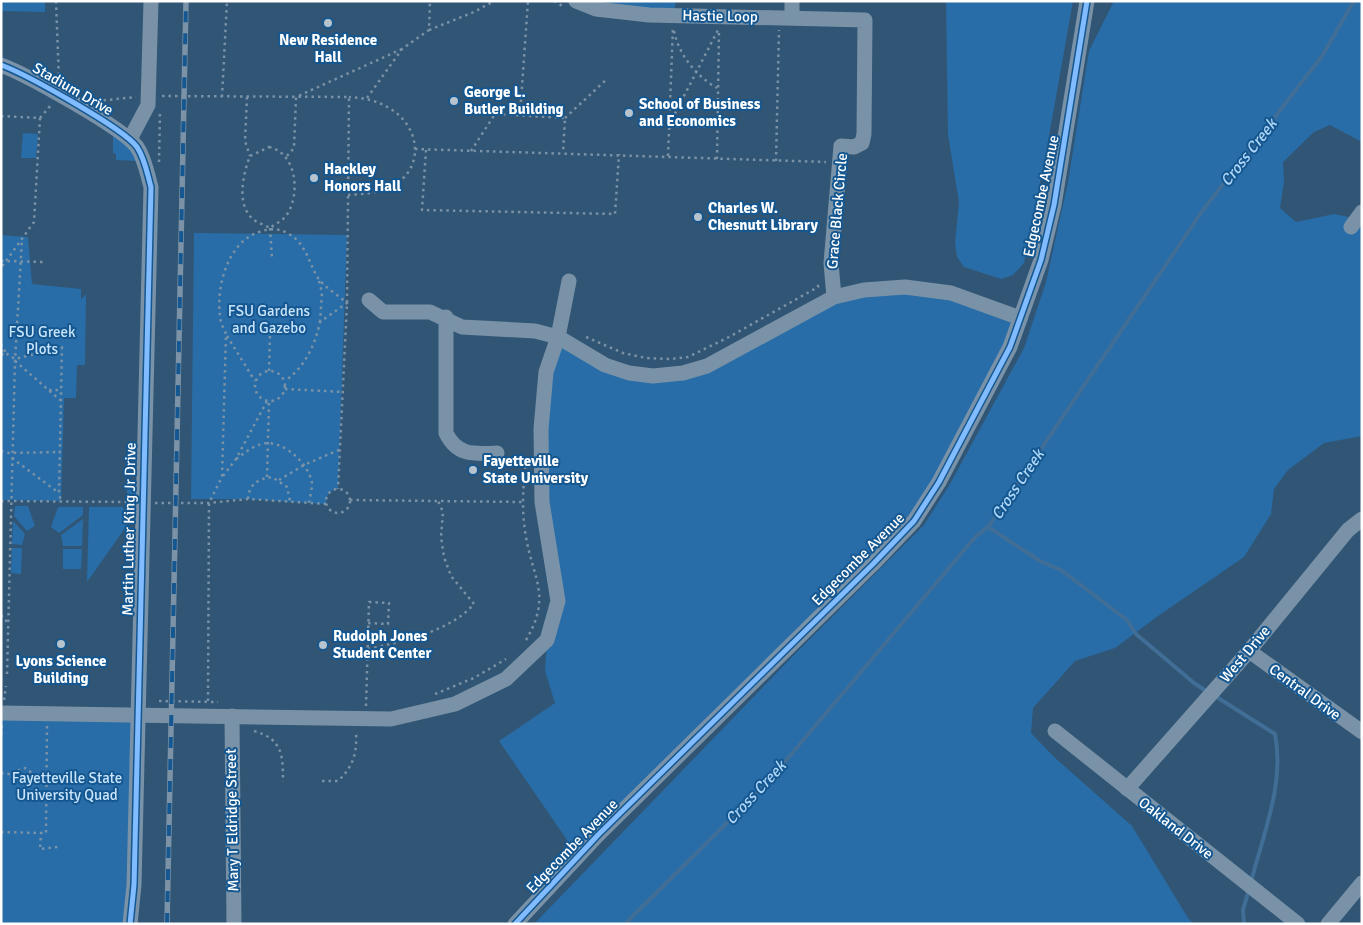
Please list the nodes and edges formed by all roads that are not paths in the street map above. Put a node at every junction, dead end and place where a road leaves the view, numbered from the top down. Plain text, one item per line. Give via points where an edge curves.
1 (151, 1) edge
2 (576, 1) edge
3 (792, 1) edge
4 (1087, 1) edge
5 (792, 17) junction
6 (1, 65) edge
7 (130, 139) junction
8 (1362, 212) edge
9 (1351, 227) dead end
10 (569, 281) dead end
11 (834, 297) junction
12 (369, 300) dead end
13 (446, 317) junction
14 (1020, 318) junction
15 (558, 337) junction
16 (497, 453) dead end
17 (1362, 519) edge
18 (1249, 651) junction
19 (137, 708) junction
20 (5, 714) edge
21 (237, 716) junction
22 (1055, 731) dead end
23 (1362, 732) edge
24 (1127, 790) junction
25 (1362, 883) edge
26 (130, 924) edge
27 (234, 924) edge
28 (515, 924) edge
29 (1298, 924) edge
30 (1328, 924) edge

1 - 7 street via 149,96 146,112
2 - 5 street, Hastie Loop via 596,9 649,15
3 - 5 street
4 - 14 street, Edgecombe Avenue via 1054,205 1041,260
5 - 11 street, Grace Black Circle via 865,20 864,134 862,143 854,147 841,146 831,263
6 - 7 street, Stadium Drive
7 - 19 street, Martin Luther King Jr Drive via 143,159 150,187
8 - 9 street
10 - 15 street
11 - 14 street via 891,287 922,288 951,293
11 - 15 street via 723,359 670,375 629,373 605,365
12 - 13 street via 383,312 430,312
13 - 15 street via 469,328 534,331
13 - 16 street via 446,433 450,442 461,451
14 - 28 street, Edgecombe Avenue via 1010,347 974,419 914,522 605,828
15 - 21 street via 546,372 541,429 542,502 558,601 547,640 506,679 455,704 391,719
17 - 18 street, West Drive via 1348,530
18 - 23 street, Central Drive
18 - 24 street, West Drive
19 - 20 street
19 - 21 street
19 - 26 street, Martin Luther King Jr Drive via 134,885
21 - 27 street, Mary T Eldridge Street
22 - 24 street, Oakland Drive
24 - 29 street, Oakland Drive
25 - 30 street

